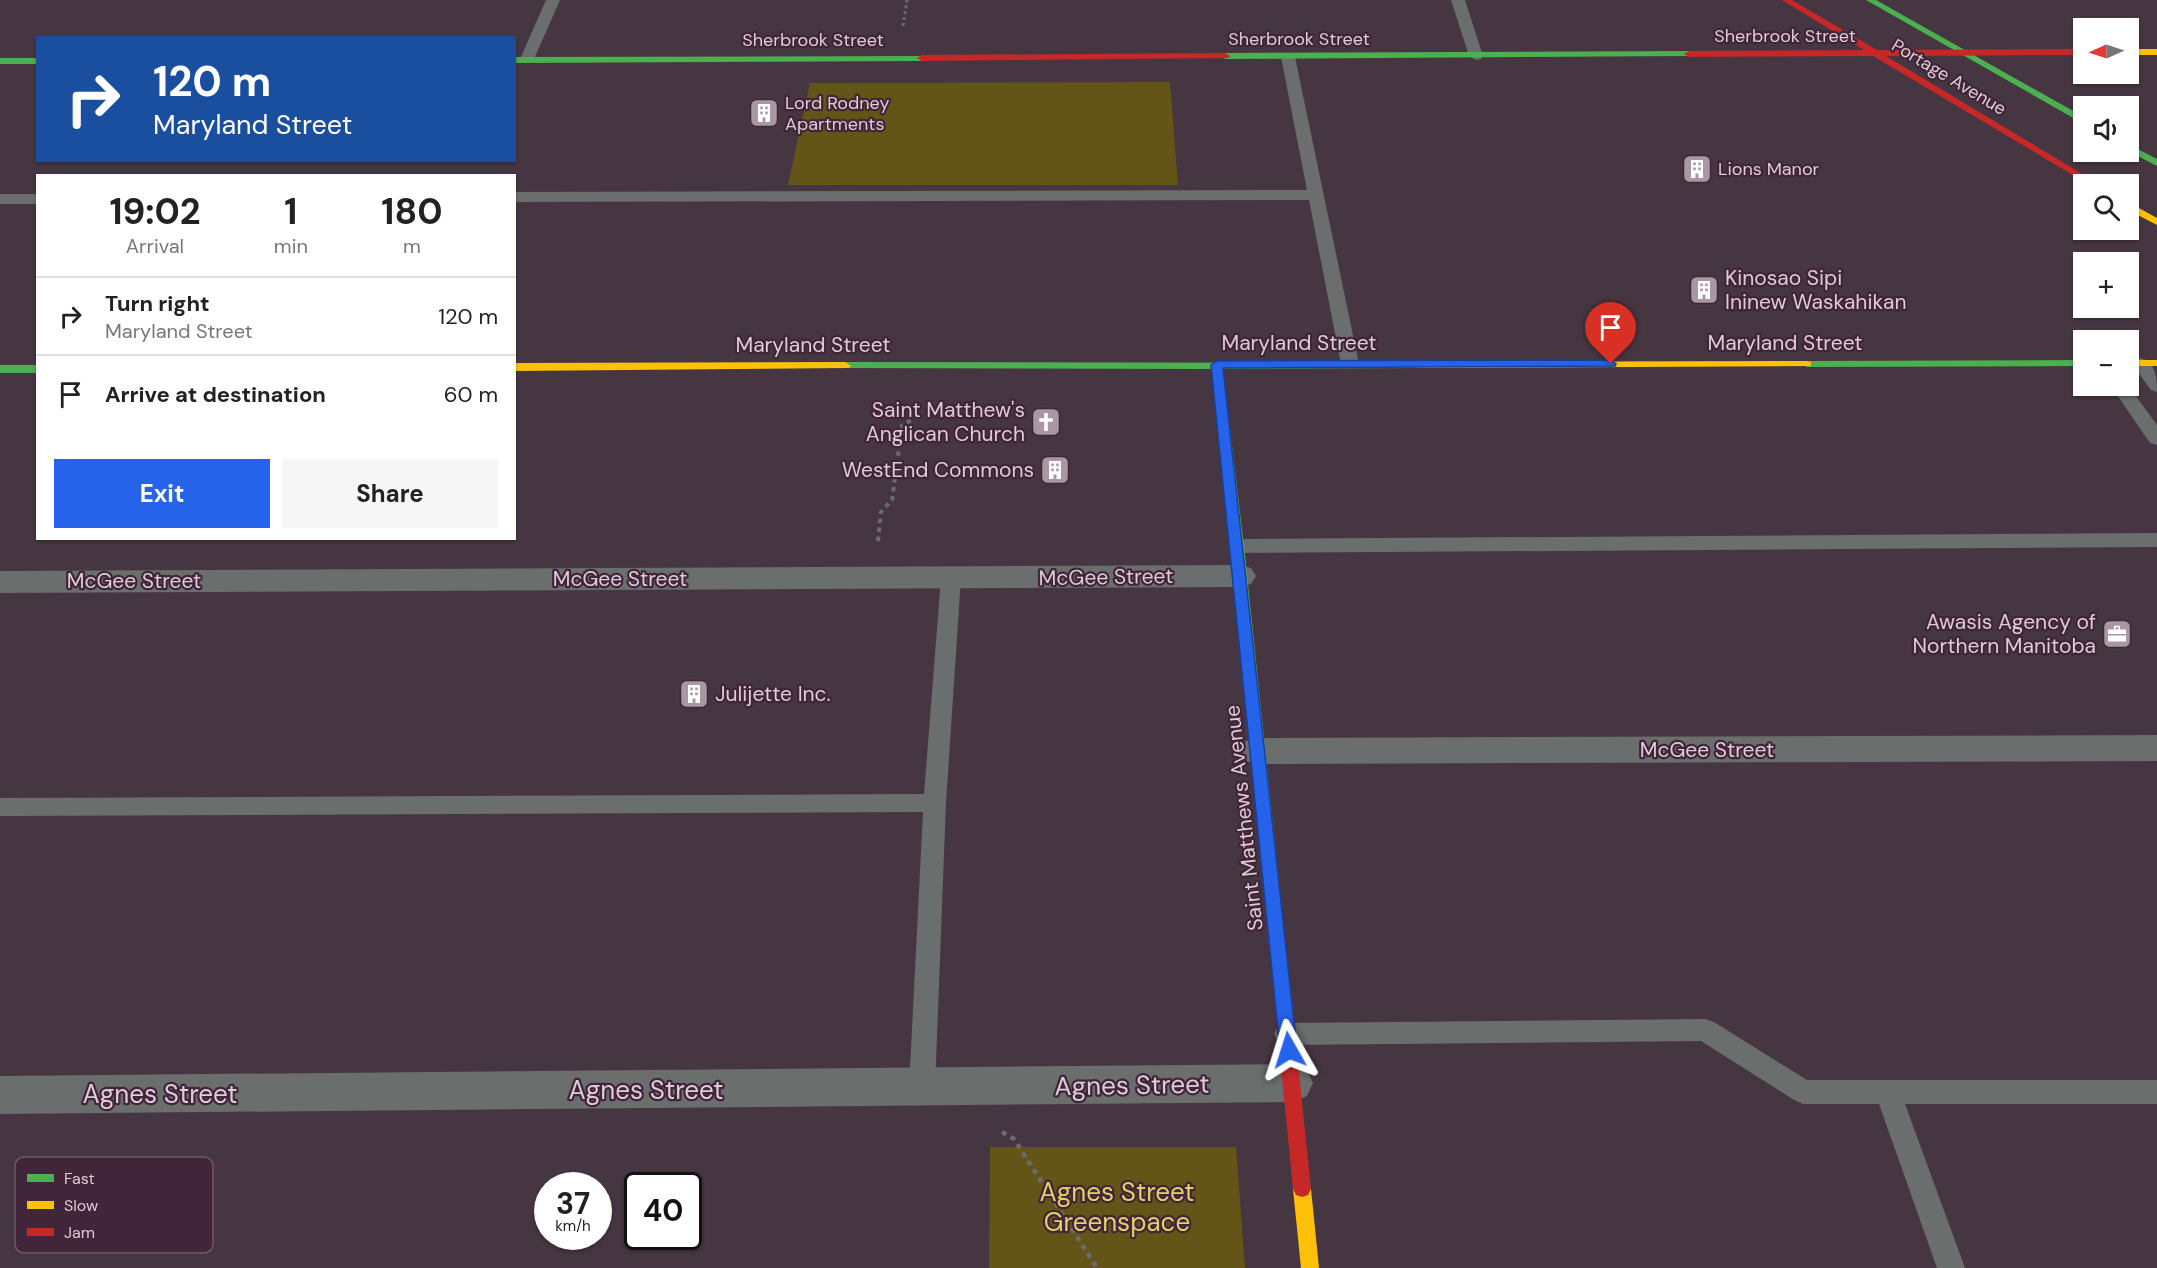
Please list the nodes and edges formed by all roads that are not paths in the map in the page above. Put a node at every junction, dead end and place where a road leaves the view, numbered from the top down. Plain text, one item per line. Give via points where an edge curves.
1 (553, 0) edge
2 (1458, 0) edge
3 (1786, 0) edge
4 (1870, 0) edge
5 (2073, 52) edge
6 (2139, 52) edge
7 (2157, 52) edge
8 (1964, 53) junction
9 (1875, 54) junction
10 (2139, 54) edge
11 (1476, 56) junction
12 (1288, 57) junction
13 (521, 59) edge
14 (0, 61) edge
15 (36, 61) edge
16 (2157, 62) edge
17 (2073, 115) edge
18 (2139, 153) edge
19 (2157, 163) edge
20 (2077, 174) edge
21 (1316, 195) junction
22 (516, 197) edge
23 (0, 199) edge
24 (36, 199) edge
25 (2139, 211) edge
26 (2157, 222) edge
27 (2073, 363) edge
28 (2142, 363) edge
29 (1350, 364) junction
30 (1217, 365) junction
31 (516, 367) edge
32 (0, 369) edge
33 (36, 369) edge
34 (2157, 386) edge
35 (2127, 396) edge
36 (2157, 439) edge
37 (2157, 540) edge
38 (1239, 561) junction
39 (951, 578) junction
40 (0, 582) edge
41 (2157, 748) edge
42 (1258, 751) junction
43 (935, 803) junction
44 (0, 807) edge
45 (1287, 1034) junction
46 (1292, 1083) junction
47 (922, 1088) junction
48 (2157, 1092) edge
49 (1888, 1093) junction
50 (0, 1095) edge
51 (1310, 1268) edge
52 (1951, 1268) edge

1 - 13 lane
2 - 11 lane
3 - 9 main road, Portage Avenue
4 - 8 main road, Portage Avenue
5 - 8 main road, Sherbrook Street
6 - 7 main road
8 - 9 main road, Sherbrook Street
8 - 17 main road, Portage Avenue
9 - 11 main road, Sherbrook Street
9 - 20 main road, Portage Avenue
10 - 16 lane
11 - 12 main road, Sherbrook Street
12 - 13 main road, Sherbrook Street
12 - 21 lane
14 - 15 main road
18 - 19 main road
21 - 22 lane
21 - 29 lane
23 - 24 lane
25 - 26 main road
27 - 29 main road, Maryland Street
28 - 34 lane
29 - 30 main road, Maryland Street
30 - 31 main road, Maryland Street
30 - 38 main road, Saint Matthews Avenue
32 - 33 main road
35 - 36 lane
37 - 38 lane
38 - 39 street, McGee Street
38 - 42 main road, Saint Matthews Avenue
39 - 40 street, McGee Street
39 - 43 lane
41 - 42 street, McGee Street
42 - 45 main road, Saint Matthews Avenue
43 - 44 lane
43 - 47 lane
45 - 46 main road, Saint Matthews Avenue
45 - 49 lane via 1705,1030 1803,1092
46 - 47 street, Agnes Street
46 - 51 main road, Saint Matthews Avenue
47 - 50 street, Agnes Street
48 - 49 lane
49 - 52 lane

